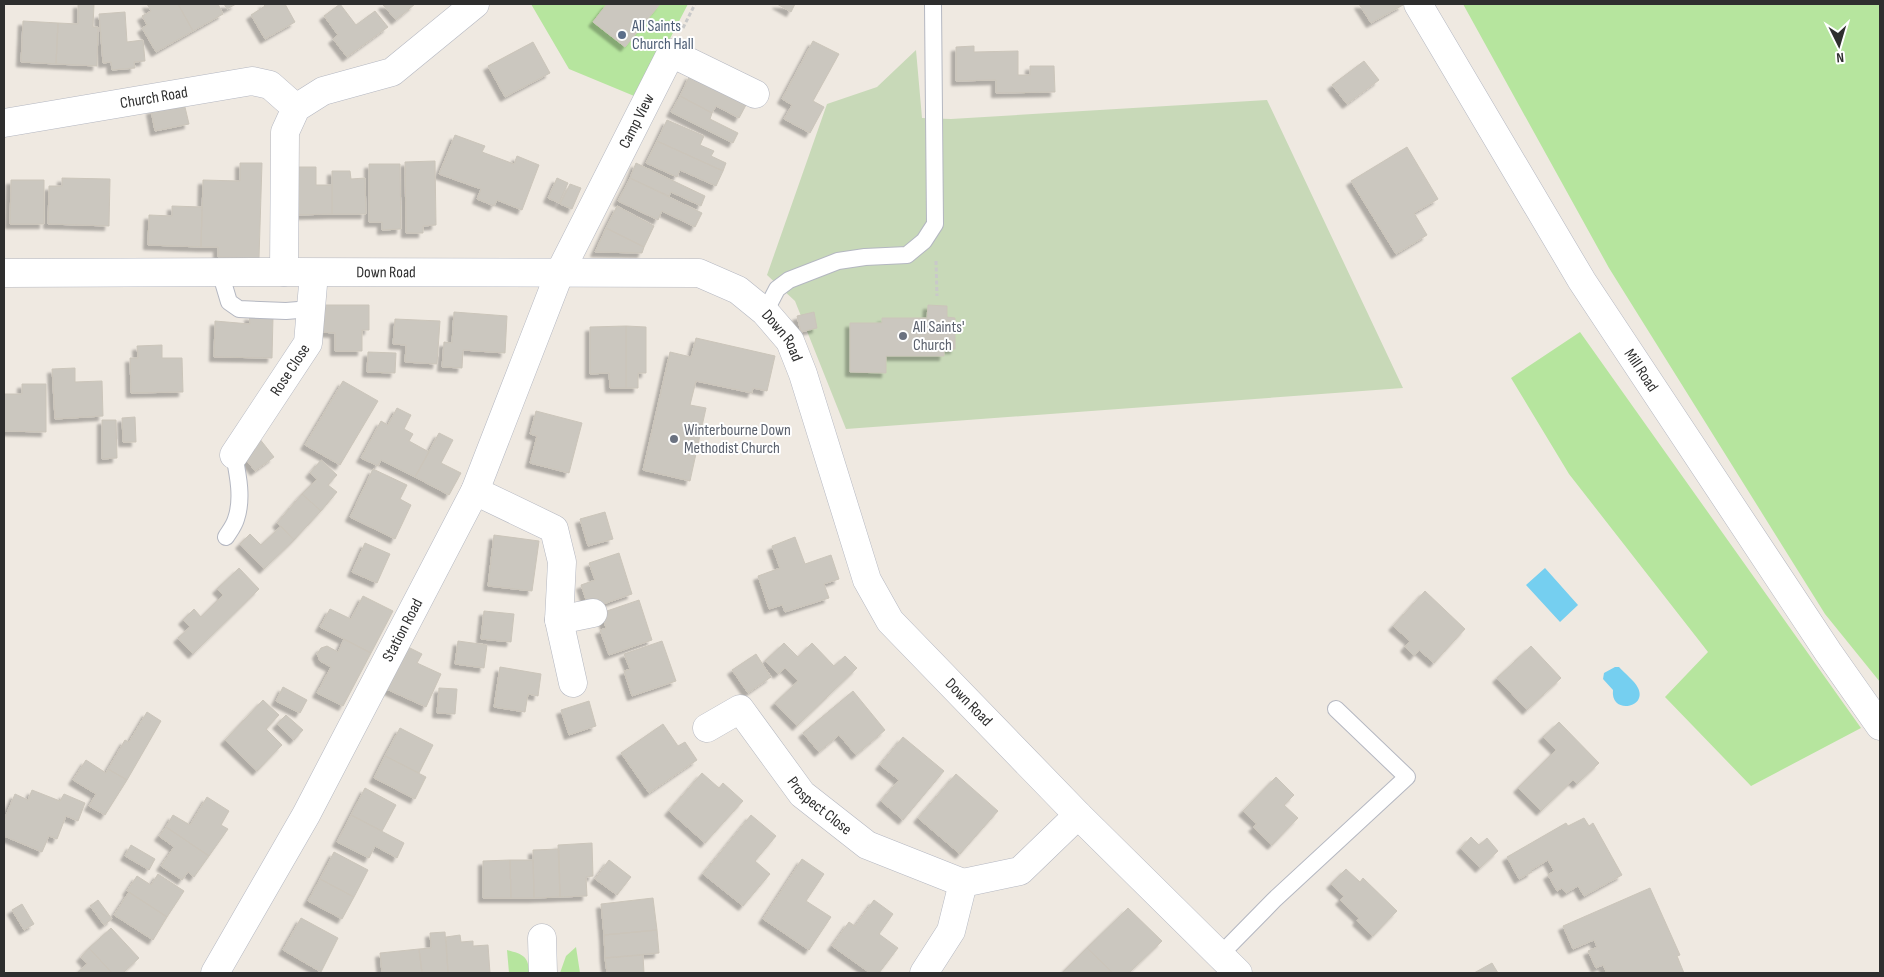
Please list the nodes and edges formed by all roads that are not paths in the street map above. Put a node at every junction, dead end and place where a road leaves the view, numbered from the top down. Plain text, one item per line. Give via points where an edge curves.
1 (475, 4) edge
2 (934, 4) edge
3 (1418, 4) edge
4 (755, 94) dead end
5 (296, 108) junction
6 (4, 123) edge
7 (220, 272) junction
8 (284, 272) junction
9 (560, 272) junction
10 (314, 273) junction
11 (4, 274) edge
12 (312, 309) junction
13 (765, 312) junction
14 (234, 455) joint
15 (475, 491) junction
16 (226, 537) dead end
17 (593, 613) dead end
18 (559, 620) junction
19 (573, 683) dead end
20 (1336, 709) dead end
21 (1880, 726) edge
22 (707, 728) dead end
23 (1078, 815) junction
24 (963, 883) junction
25 (542, 938) dead end
26 (1229, 964) edge
27 (223, 971) edge
28 (543, 973) edge
29 (924, 973) edge

1 - 5 street via 392,72 323,91
2 - 13 lane via 935,224 924,241 907,255 838,261 789,280 777,289
3 - 21 street, Mill Road via 1582,281
4 - 9 street, Camp View via 670,53
5 - 6 street, Church Road via 270,85 252,81
5 - 8 street via 285,132
7 - 8 street, Down Road
7 - 11 street, Down Road
7 - 12 lane via 229,302 240,309
8 - 10 street, Down Road
9 - 10 street, Down Road
9 - 13 street, Down Road via 699,273 738,290
9 - 15 street, Station Road
10 - 12 street, Rose Close
12 - 14 street, Rose Close via 308,343
13 - 23 street, Down Road via 790,341 867,580 890,621
14 - 16 lane via 239,500 236,519
15 - 18 street via 554,528 562,562
15 - 27 street, Station Road
17 - 18 street
18 - 19 street
20 - 26 lane via 1407,777 1274,900
22 - 24 street, Prospect Close via 740,709 802,794 868,845
23 - 24 street via 1020,870
23 - 26 street, Down Road
24 - 29 street via 951,931
25 - 28 street

